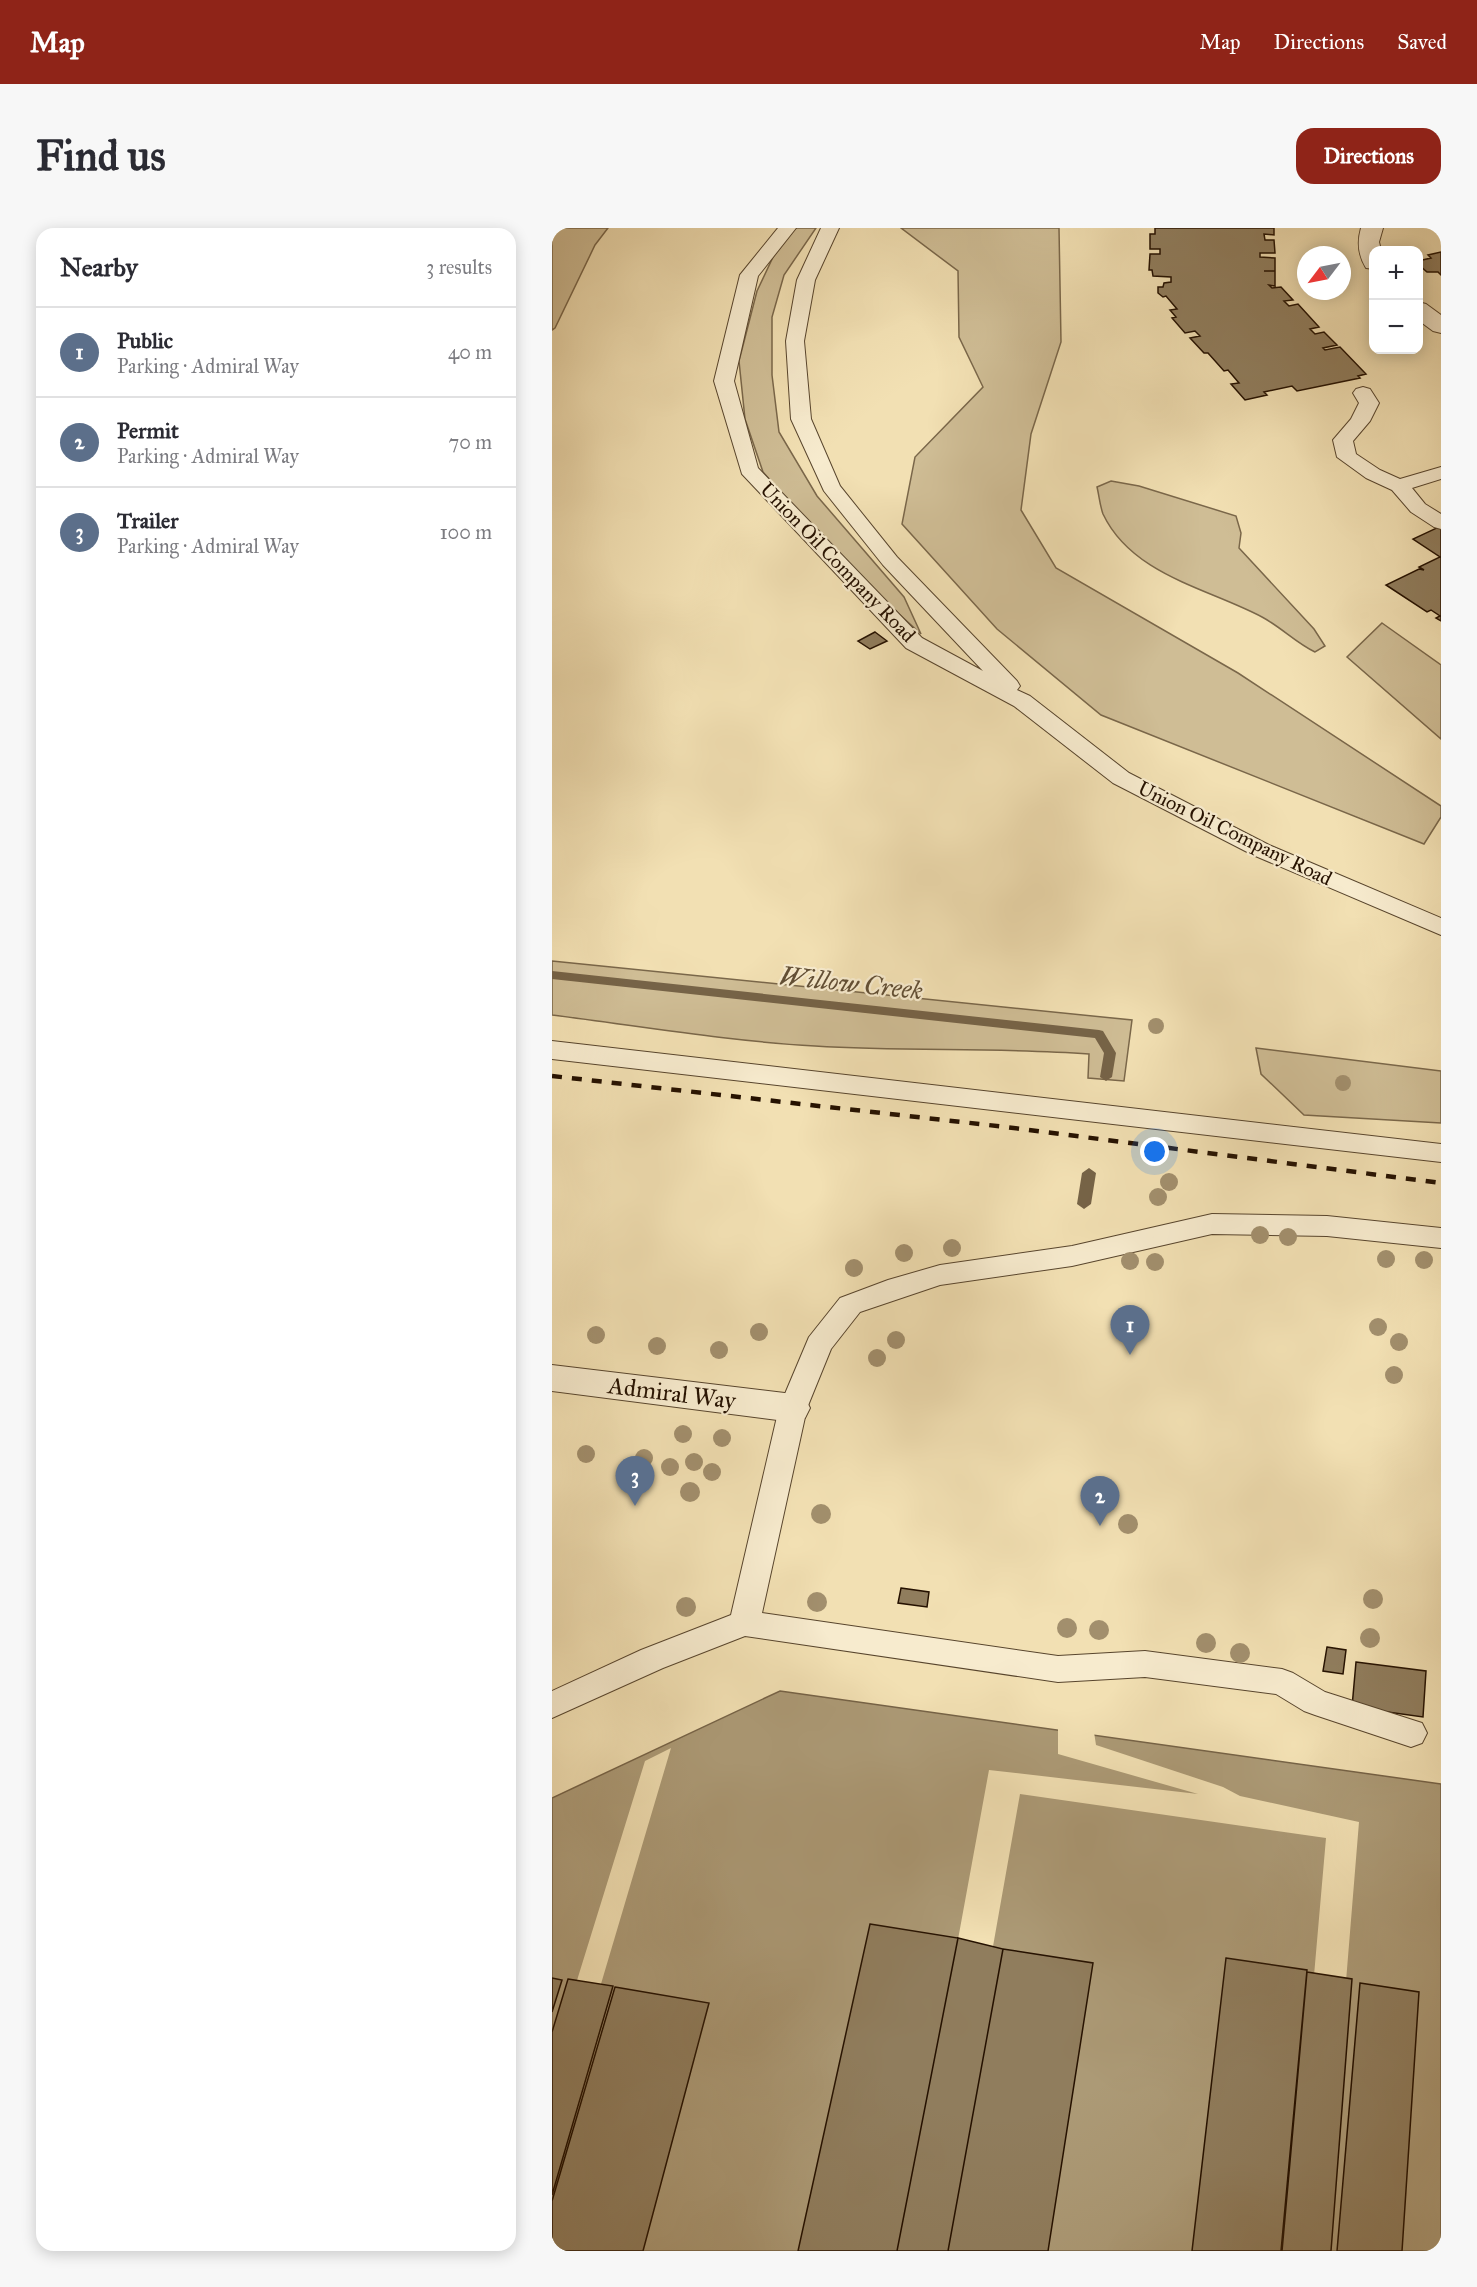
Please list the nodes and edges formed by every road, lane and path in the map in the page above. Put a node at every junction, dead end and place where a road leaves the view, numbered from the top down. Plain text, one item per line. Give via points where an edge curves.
1 (787, 228) edge
2 (830, 228) edge
3 (1372, 228) edge
4 (1369, 246) edge
5 (1423, 312) edge
6 (1441, 326) edge
7 (1363, 393) dead end
8 (1441, 473) edge
9 (1399, 486) junction
10 (1441, 523) edge
11 (1022, 701) junction
12 (1441, 927) edge
13 (552, 1050) edge
14 (1441, 1153) edge
15 (1441, 1238) edge
16 (552, 1378) edge
17 (793, 1408) junction
18 (744, 1623) junction
19 (552, 1705) edge
20 (1411, 1733) dead end

1 - 11 lane, Union Oil Company Road via 749,275 724,381 750,470 914,643
2 - 11 lane via 806,280 795,341 801,419 831,487 890,561
3 - 4 street
5 - 6 street
7 - 9 lane via 1369,402 1360,421 1343,440 1347,457
8 - 9 lane
9 - 10 lane via 1418,508
11 - 12 lane, Union Oil Company Road via 1121,778 1261,850
13 - 14 lane
15 - 17 lane via 1328,1226 1212,1224 1072,1256 940,1275 850,1305 819,1344
16 - 17 street, Admiral Way
17 - 18 lane
18 - 19 lane via 652,1659
18 - 20 lane via 1058,1669 1145,1665 1282,1682 1315,1702

